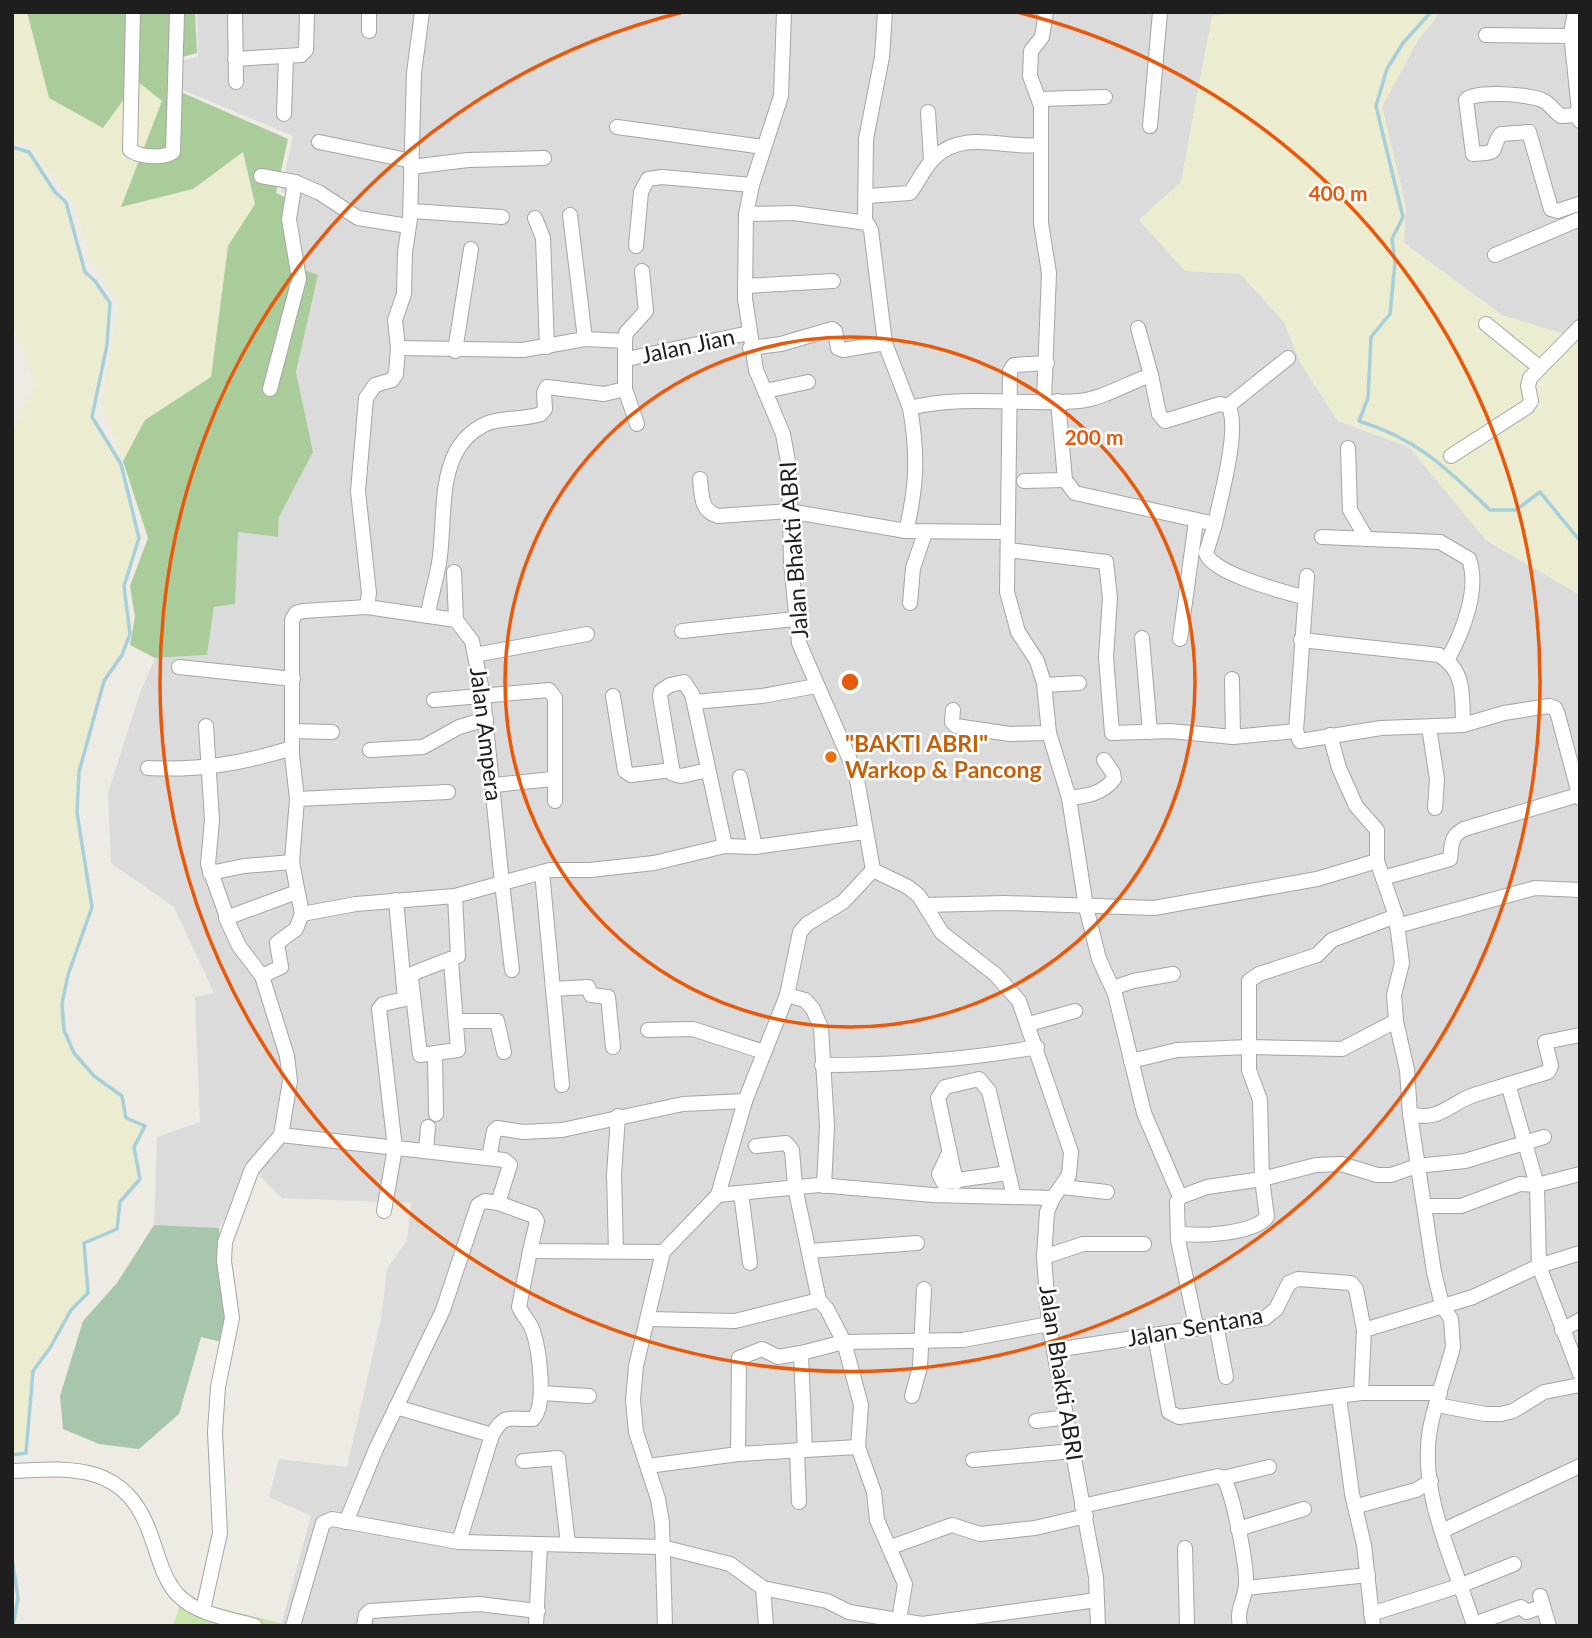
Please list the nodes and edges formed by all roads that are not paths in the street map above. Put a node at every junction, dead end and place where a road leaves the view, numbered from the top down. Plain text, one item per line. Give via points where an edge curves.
1 (133, 12) edge
2 (177, 12) edge
3 (235, 12) edge
4 (307, 12) edge
5 (369, 12) edge
6 (422, 12) edge
7 (784, 12) edge
8 (885, 12) edge
9 (1046, 12) edge
10 (1160, 12) edge
11 (1575, 12) edge
12 (369, 31) dead end
13 (1486, 35) dead end
14 (1572, 36) junction
15 (286, 58) junction
16 (235, 59) junction
17 (236, 82) dead end
18 (1105, 97) dead end
19 (1040, 99) junction
20 (928, 112) dead end
21 (284, 114) dead end
22 (1579, 118) edge
23 (1150, 126) dead end
24 (617, 127) dead end
25 (319, 142) dead end
26 (1040, 145) junction
27 (764, 147) junction
28 (544, 158) dead end
29 (931, 160) junction
30 (412, 164) junction
31 (261, 176) dead end
32 (295, 182) junction
33 (752, 185) junction
34 (867, 196) junction
35 (1579, 209) edge
36 (570, 215) dead end
37 (746, 215) junction
38 (502, 217) dead end
39 (536, 218) dead end
40 (409, 219) junction
41 (865, 222) junction
42 (636, 246) dead end
43 (471, 249) dead end
44 (1495, 254) dead end
45 (642, 271) dead end
46 (833, 281) dead end
47 (744, 286) junction
48 (1486, 324) dead end
49 (1580, 327) edge
50 (1138, 328) dead end
51 (749, 333) junction
52 (584, 339) junction
53 (625, 341) junction
54 (885, 343) junction
55 (547, 347) junction
56 (398, 348) junction
57 (750, 348) junction
58 (455, 351) junction
59 (1288, 358) dead end
60 (626, 359) junction
61 (1047, 363) junction
62 (1539, 367) junction
63 (1151, 376) junction
64 (808, 382) dead end
65 (270, 389) dead end
66 (625, 389) junction
67 (765, 391) junction
68 (1011, 400) junction
69 (1051, 400) junction
70 (1228, 406) junction
71 (910, 408) junction
72 (637, 424) dead end
73 (1348, 448) dead end
74 (1451, 456) dead end
75 (700, 479) dead end
76 (1065, 480) junction
77 (1024, 481) dead end
78 (789, 511) junction
79 (1196, 521) junction
80 (1215, 524) junction
81 (906, 531) junction
82 (1007, 532) junction
83 (925, 533) junction
84 (1322, 537) dead end
85 (1367, 539) junction
86 (1009, 550) junction
87 (454, 572) dead end
88 (1307, 576) dead end
89 (1303, 597) junction
90 (910, 603) dead end
91 (367, 607) junction
92 (428, 616) junction
93 (456, 620) junction
94 (794, 620) junction
95 (682, 631) dead end
96 (587, 634) dead end
97 (1142, 638) dead end
98 (1180, 639) dead end
99 (1301, 640) junction
100 (475, 655) junction
101 (1448, 659) junction
102 (179, 667) dead end
103 (293, 679) junction
104 (1232, 679) dead end
105 (1079, 683) dead end
106 (1045, 685) junction
107 (816, 686) junction
108 (483, 696) junction
109 (613, 696) dead end
110 (434, 700) dead end
111 (694, 702) junction
112 (953, 709) dead end
113 (486, 719) junction
114 (1463, 725) junction
115 (206, 726) dead end
116 (1429, 727) junction
117 (292, 731) junction
118 (1296, 731) junction
119 (332, 732) dead end
120 (1150, 732) junction
121 (1049, 733) junction
122 (1330, 735) junction
123 (1233, 737) junction
124 (292, 748) junction
125 (370, 750) dead end
126 (1574, 751) edge
127 (1104, 760) dead end
128 (208, 767) junction
129 (148, 768) dead end
130 (672, 770) junction
131 (708, 770) junction
132 (740, 777) dead end
133 (553, 779) junction
134 (494, 785) junction
135 (448, 792) dead end
136 (1579, 797) edge
137 (1069, 798) junction
138 (297, 799) junction
139 (555, 801) dead end
140 (1435, 808) dead end
141 (864, 832) junction
142 (725, 846) junction
143 (755, 847) junction
144 (1377, 860) junction
145 (292, 862) junction
146 (873, 870) junction
147 (542, 872) junction
148 (210, 873) junction
149 (1383, 878) junction
150 (502, 883) junction
151 (1580, 890) edge
152 (297, 892) junction
153 (455, 896) junction
154 (396, 900) junction
155 (925, 905) junction
156 (1086, 907) junction
157 (302, 914) junction
158 (227, 917) junction
159 (1396, 921) junction
160 (451, 961) junction
161 (512, 970) dead end
162 (1173, 974) dead end
163 (262, 976) junction
164 (1113, 988) junction
165 (553, 989) junction
166 (787, 995) junction
167 (1075, 1011) dead end
168 (457, 1021) junction
169 (1396, 1021) junction
170 (1029, 1024) junction
171 (648, 1030) dead end
172 (1580, 1035) edge
173 (613, 1047) dead end
174 (1037, 1047) junction
175 (1249, 1047) junction
176 (504, 1052) dead end
177 (764, 1052) junction
178 (435, 1055) junction
179 (1131, 1061) junction
180 (822, 1065) junction
181 (1508, 1084) junction
182 (562, 1085) dead end
183 (745, 1101) junction
184 (436, 1114) dead end
185 (1409, 1114) junction
186 (618, 1116) junction
187 (428, 1128) dead end
188 (281, 1135) junction
189 (1544, 1137) dead end
190 (1527, 1141) junction
191 (756, 1146) dead end
192 (395, 1147) junction
193 (426, 1152) junction
194 (489, 1158) junction
195 (1417, 1166) junction
196 (1008, 1173) junction
197 (1580, 1174) edge
198 (1262, 1179) junction
199 (1537, 1185) junction
200 (824, 1186) junction
201 (795, 1187) junction
202 (1057, 1192) junction
203 (1107, 1192) dead end
204 (740, 1193) junction
205 (718, 1195) junction
206 (1014, 1197) junction
207 (1180, 1197) junction
208 (498, 1203) junction
209 (1425, 1206) junction
210 (384, 1211) dead end
211 (1178, 1233) junction
212 (917, 1243) dead end
213 (1144, 1244) dead end
214 (530, 1251) junction
215 (616, 1251) junction
216 (810, 1251) junction
217 (663, 1252) junction
218 (1580, 1253) edge
219 (1044, 1257) junction
220 (750, 1263) dead end
221 (1539, 1266) junction
222 (924, 1289) dead end
223 (819, 1300) junction
224 (1443, 1305) junction
225 (648, 1319) junction
226 (1580, 1320) edge
227 (1049, 1324) junction
228 (1216, 1324) junction
229 (1196, 1326) junction
230 (1364, 1330) junction
231 (1562, 1330) junction
232 (1155, 1335) junction
233 (844, 1342) junction
234 (922, 1342) junction
235 (1055, 1350) junction
236 (801, 1353) junction
237 (1580, 1374) edge
238 (1226, 1377) dead end
239 (1580, 1385) edge
240 (541, 1393) junction
241 (1361, 1393) junction
242 (589, 1396) dead end
243 (912, 1396) dead end
244 (1339, 1396) junction
245 (1439, 1399) junction
246 (396, 1407) junction
247 (1068, 1417) junction
248 (1036, 1421) dead end
249 (492, 1435) junction
250 (858, 1447) junction
251 (801, 1450) junction
252 (1073, 1451) junction
253 (738, 1454) junction
254 (973, 1460) dead end
255 (523, 1461) dead end
256 (648, 1466) junction
257 (1580, 1466) edge
258 (1269, 1468) dead end
259 (12, 1471) edge
260 (1223, 1478) junction
261 (1431, 1481) junction
262 (799, 1502) dead end
263 (1357, 1506) junction
264 (1304, 1509) dead end
265 (1084, 1511) junction
266 (345, 1522) junction
267 (1238, 1529) junction
268 (1442, 1531) junction
269 (460, 1542) junction
270 (568, 1544) junction
271 (540, 1545) junction
272 (662, 1547) junction
273 (891, 1547) junction
274 (1185, 1548) dead end
275 (1514, 1564) dead end
276 (1368, 1575) junction
277 (1462, 1585) junction
278 (763, 1588) junction
279 (1246, 1588) junction
280 (1097, 1600) junction
281 (203, 1610) junction
282 (538, 1611) junction
283 (1372, 1620) edge
284 (898, 1623) edge
285 (1474, 1625) edge
286 (255, 1626) edge
287 (293, 1626) edge
288 (364, 1626) edge
289 (536, 1626) edge
290 (665, 1626) edge
291 (766, 1626) edge
292 (1098, 1626) edge
293 (1187, 1626) edge
294 (1240, 1626) edge
295 (1549, 1626) edge

1 - 2 street via 130,150 166,156 173,152
3 - 16 street
4 - 15 street via 306,50
5 - 12 street
6 - 30 street via 414,73
7 - 27 street, Jalan Bhakti ABRI via 781,96
8 - 34 street via 866,139
9 - 19 street via 1042,37 1031,51 1031,83
10 - 23 street
11 - 14 street
13 - 14 street
14 - 22 street
15 - 16 street
15 - 21 street
16 - 17 street
18 - 19 street
19 - 26 street
20 - 29 street
22 - 35 street via 1561,116 1531,96 1475,93 1466,100 1473,154 1492,153 1501,134 1529,132 1551,209
24 - 27 street
25 - 30 street
26 - 29 street via 965,142
26 - 61 street via 1041,223 1049,273
27 - 33 street, Jalan Bhakti ABRI
28 - 30 street
29 - 34 street via 909,193
30 - 40 street
31 - 32 street
32 - 40 street via 358,218
32 - 65 street via 289,219 299,279
33 - 37 street, Jalan Bhakti ABRI
33 - 42 street via 649,179 641,192
34 - 41 street
35 - 44 street
36 - 52 street
37 - 41 street via 794,213
37 - 47 street, Jalan Bhakti ABRI
38 - 40 street
39 - 55 street via 543,238
40 - 56 street via 404,294 395,320
41 - 54 street via 872,230
43 - 58 street
45 - 53 street via 646,311 626,333
46 - 47 street
47 - 51 street, Jalan Bhakti ABRI
48 - 62 street
49 - 62 street
50 - 63 street
51 - 57 street, Jalan Bhakti ABRI
51 - 60 street, Jalan Jian
52 - 53 street
52 - 55 street
53 - 60 street
54 - 57 street via 843,350 837,346 832,328
54 - 71 street
55 - 58 street
56 - 58 street
56 - 91 street via 396,374 375,385 366,398 358,491
57 - 67 street, Jalan Bhakti ABRI
59 - 70 street
60 - 66 street
61 - 68 street via 1011,367
61 - 69 street
62 - 74 street via 1528,386 1531,401 1527,407
63 - 69 street via 1082,401
63 - 70 street via 1159,414 1165,421 1220,404
64 - 67 street
66 - 72 street
66 - 92 street via 604,394 547,387 541,414 488,423 459,447 451,460
67 - 78 street, Jalan Bhakti ABRI via 785,442
68 - 69 street
68 - 71 street
68 - 82 street
69 - 76 street
70 - 80 street via 1232,412 1230,447
71 - 81 street via 916,488
73 - 85 street via 1350,510
75 - 78 street via 703,506 718,516
76 - 77 street
76 - 79 street via 1075,494
78 - 81 street
78 - 94 street, Jalan Bhakti ABRI
79 - 80 street
79 - 98 street
80 - 89 street via 1206,553 1210,562 1259,586
81 - 83 street
82 - 83 street
82 - 86 street
83 - 90 street via 913,568
84 - 85 street
85 - 101 street via 1440,541 1469,559 1463,627
86 - 106 street via 1012,614
86 - 120 street via 1106,562 1111,731 1118,735
87 - 93 street
88 - 89 street
89 - 99 street
91 - 92 street
91 - 103 street via 296,613 292,620
92 - 93 street
93 - 100 street, Jalan Ampera via 468,632
94 - 95 street
94 - 107 street, Jalan Bhakti ABRI
96 - 100 street
97 - 120 street
99 - 101 street via 1439,654
99 - 118 street
100 - 108 street, Jalan Ampera
101 - 114 street via 1460,675
102 - 103 street
103 - 117 street
104 - 123 street
105 - 106 street
106 - 121 street
107 - 111 street
107 - 141 street, Jalan Bhakti ABRI via 856,774
108 - 110 street
108 - 113 street, Jalan Ampera
108 - 133 street via 546,690 552,694
109 - 130 street via 625,771 631,775
111 - 130 street via 684,682 661,691
111 - 131 street
112 - 121 street via 956,726 1010,734
113 - 125 street via 459,727 424,747
113 - 134 street, Jalan Ampera
114 - 116 street
114 - 126 street via 1549,706 1559,715
115 - 128 street
116 - 122 street
116 - 140 street via 1437,779
117 - 119 street
117 - 124 street
118 - 122 street via 1303,742
118 - 123 street
120 - 123 street
121 - 137 street
122 - 144 street via 1356,806 1377,830
124 - 128 street via 238,765
124 - 138 street
126 - 136 street
127 - 137 street via 1114,773 1107,788
128 - 129 street
128 - 148 street
130 - 131 street via 676,776
131 - 142 street
132 - 143 street
133 - 134 street
133 - 139 street
134 - 150 street, Jalan Ampera
135 - 138 street
136 - 149 street via 1464,829 1451,841 1450,859
137 - 156 street
138 - 145 street
141 - 143 street
141 - 146 street, Jalan Bhakti ABRI
142 - 143 street
142 - 147 street via 654,863
144 - 149 street
144 - 156 street via 1317,879 1154,908
145 - 148 street
145 - 152 street
146 - 155 street, Jalan Bhakti ABRI via 908,887
146 - 166 street via 843,902 800,932
147 - 150 street
147 - 165 street
148 - 158 street
149 - 159 street
150 - 153 street
150 - 161 street, Jalan Ampera
151 - 159 street via 1535,887
152 - 157 street
152 - 158 street
153 - 154 street
153 - 160 street via 460,952
154 - 157 street
154 - 192 street via 405,999 383,1004 379,1013
155 - 156 street
155 - 170 street, Jalan Bhakti ABRI via 942,933 1008,987
156 - 164 street via 1099,959
157 - 163 street via 296,929 277,943 281,967
158 - 163 street via 239,946
159 - 169 street via 1402,963 1394,995
159 - 175 street via 1332,940 1317,956 1252,978 1248,985
160 - 168 street
160 - 178 street via 411,978 417,1051
162 - 164 street
163 - 188 street via 289,1068
164 - 179 street
165 - 173 street via 588,987 591,995 608,996
165 - 182 street
166 - 177 street
166 - 180 street via 806,1000 818,1020
167 - 170 street
168 - 176 street via 497,1021
168 - 178 street via 458,1050
169 - 175 street via 1342,1049
169 - 185 street via 1407,1070
170 - 174 street, Jalan Bhakti ABRI
171 - 177 street via 693,1029
172 - 181 street via 1546,1041 1548,1072
174 - 180 street via 889,1065
174 - 202 street, Jalan Bhakti ABRI via 1071,1152 1069,1175
175 - 179 street via 1177,1050
175 - 198 street via 1250,1070 1260,1101
177 - 183 street
178 - 184 street
179 - 207 street via 1144,1113
180 - 200 street via 828,1139
181 - 185 street via 1434,1115
181 - 190 street
183 - 186 street via 683,1104
183 - 205 street
185 - 195 street
186 - 194 street via 562,1130 497,1128
186 - 215 street
187 - 193 street
188 - 192 street
188 - 281 street via 252,1169 225,1242 232,1318 218,1387 215,1432 220,1533
189 - 190 street
190 - 195 street via 1465,1161
190 - 199 street
191 - 201 street via 790,1146
192 - 193 street
192 - 210 street
193 - 194 street
194 - 208 street via 510,1165
195 - 198 street via 1377,1175 1341,1164 1316,1165
195 - 209 street
196 - 196 street via 989,1091 979,1079 945,1087 938,1098 957,1182
196 - 206 street
197 - 199 street
198 - 207 street via 1207,1187
198 - 211 street via 1268,1214 1263,1222 1209,1235
199 - 209 street via 1520,1184 1461,1206
199 - 221 street
200 - 201 street
200 - 206 street
201 - 204 street
201 - 216 street
202 - 203 street
202 - 206 street
202 - 219 street, Jalan Bhakti ABRI via 1044,1226
204 - 205 street
204 - 220 street
205 - 217 street
207 - 211 street
208 - 214 street via 534,1216 537,1221
208 - 246 street via 478,1205 443,1310
209 - 224 street
211 - 229 street
212 - 216 street
213 - 219 street via 1083,1244
214 - 215 street
214 - 240 street via 519,1307 534,1332
215 - 217 street
216 - 223 street
217 - 225 street
218 - 221 street
219 - 227 street, Jalan Bhakti ABRI
221 - 224 street via 1472,1297
221 - 231 street
222 - 234 street
223 - 225 street via 735,1321
223 - 233 street
224 - 230 street
224 - 245 street via 1454,1334
225 - 256 street via 633,1400 636,1432
226 - 231 street
227 - 234 street via 963,1340
227 - 235 street, Jalan Bhakti ABRI
228 - 229 street, Jalan Sentana
228 - 230 street, Jalan Sentana via 1271,1316 1283,1290 1298,1279 1351,1283
228 - 238 street
229 - 232 street, Jalan Sentana
230 - 241 street
231 - 237 street
232 - 235 street, Jalan Sentana
232 - 244 street via 1173,1416 1188,1418
233 - 234 street
233 - 236 street
233 - 250 street via 861,1405
234 - 243 street
235 - 247 street, Jalan Bhakti ABRI
236 - 251 street
236 - 253 street via 778,1357 766,1349 739,1358
239 - 245 street via 1550,1390 1501,1414 1485,1415
240 - 242 street
240 - 249 street via 536,1417 502,1419
241 - 244 street
241 - 245 street
244 - 263 street
245 - 261 street via 1430,1429
246 - 249 street
246 - 266 street
247 - 248 street
247 - 252 street, Jalan Bhakti ABRI
249 - 269 street
250 - 251 street
250 - 273 street via 874,1492 877,1520
251 - 253 street
251 - 262 street
252 - 254 street
252 - 265 street, Jalan Bhakti ABRI
253 - 256 street
255 - 270 street via 558,1458
256 - 272 street via 658,1499
257 - 268 street
258 - 260 street
259 - 281 street via 61,1468 104,1475 128,1493 146,1521 168,1581 188,1603
260 - 265 street
260 - 267 street
261 - 263 street via 1416,1490
261 - 268 street
263 - 276 street
264 - 267 street
265 - 273 street via 1035,1528 980,1534 952,1525
265 - 280 street, Jalan Bhakti ABRI
266 - 269 street
266 - 287 street via 332,1519 323,1523
267 - 279 street
268 - 277 street
269 - 271 street
270 - 271 street
270 - 272 street
271 - 282 street
272 - 278 street via 730,1564
272 - 290 street
273 - 284 street via 905,1584
274 - 293 street
275 - 277 street
276 - 279 street
276 - 283 street
277 - 283 street
277 - 285 street
278 - 284 street
278 - 291 street
279 - 294 street via 1238,1609
280 - 284 street via 935,1624
280 - 292 street, Jalan Bhakti ABRI
281 - 286 street
282 - 288 street via 479,1604 377,1610 367,1613
282 - 289 street
285 - 295 street via 1521,1608 1527,1612 1542,1601

